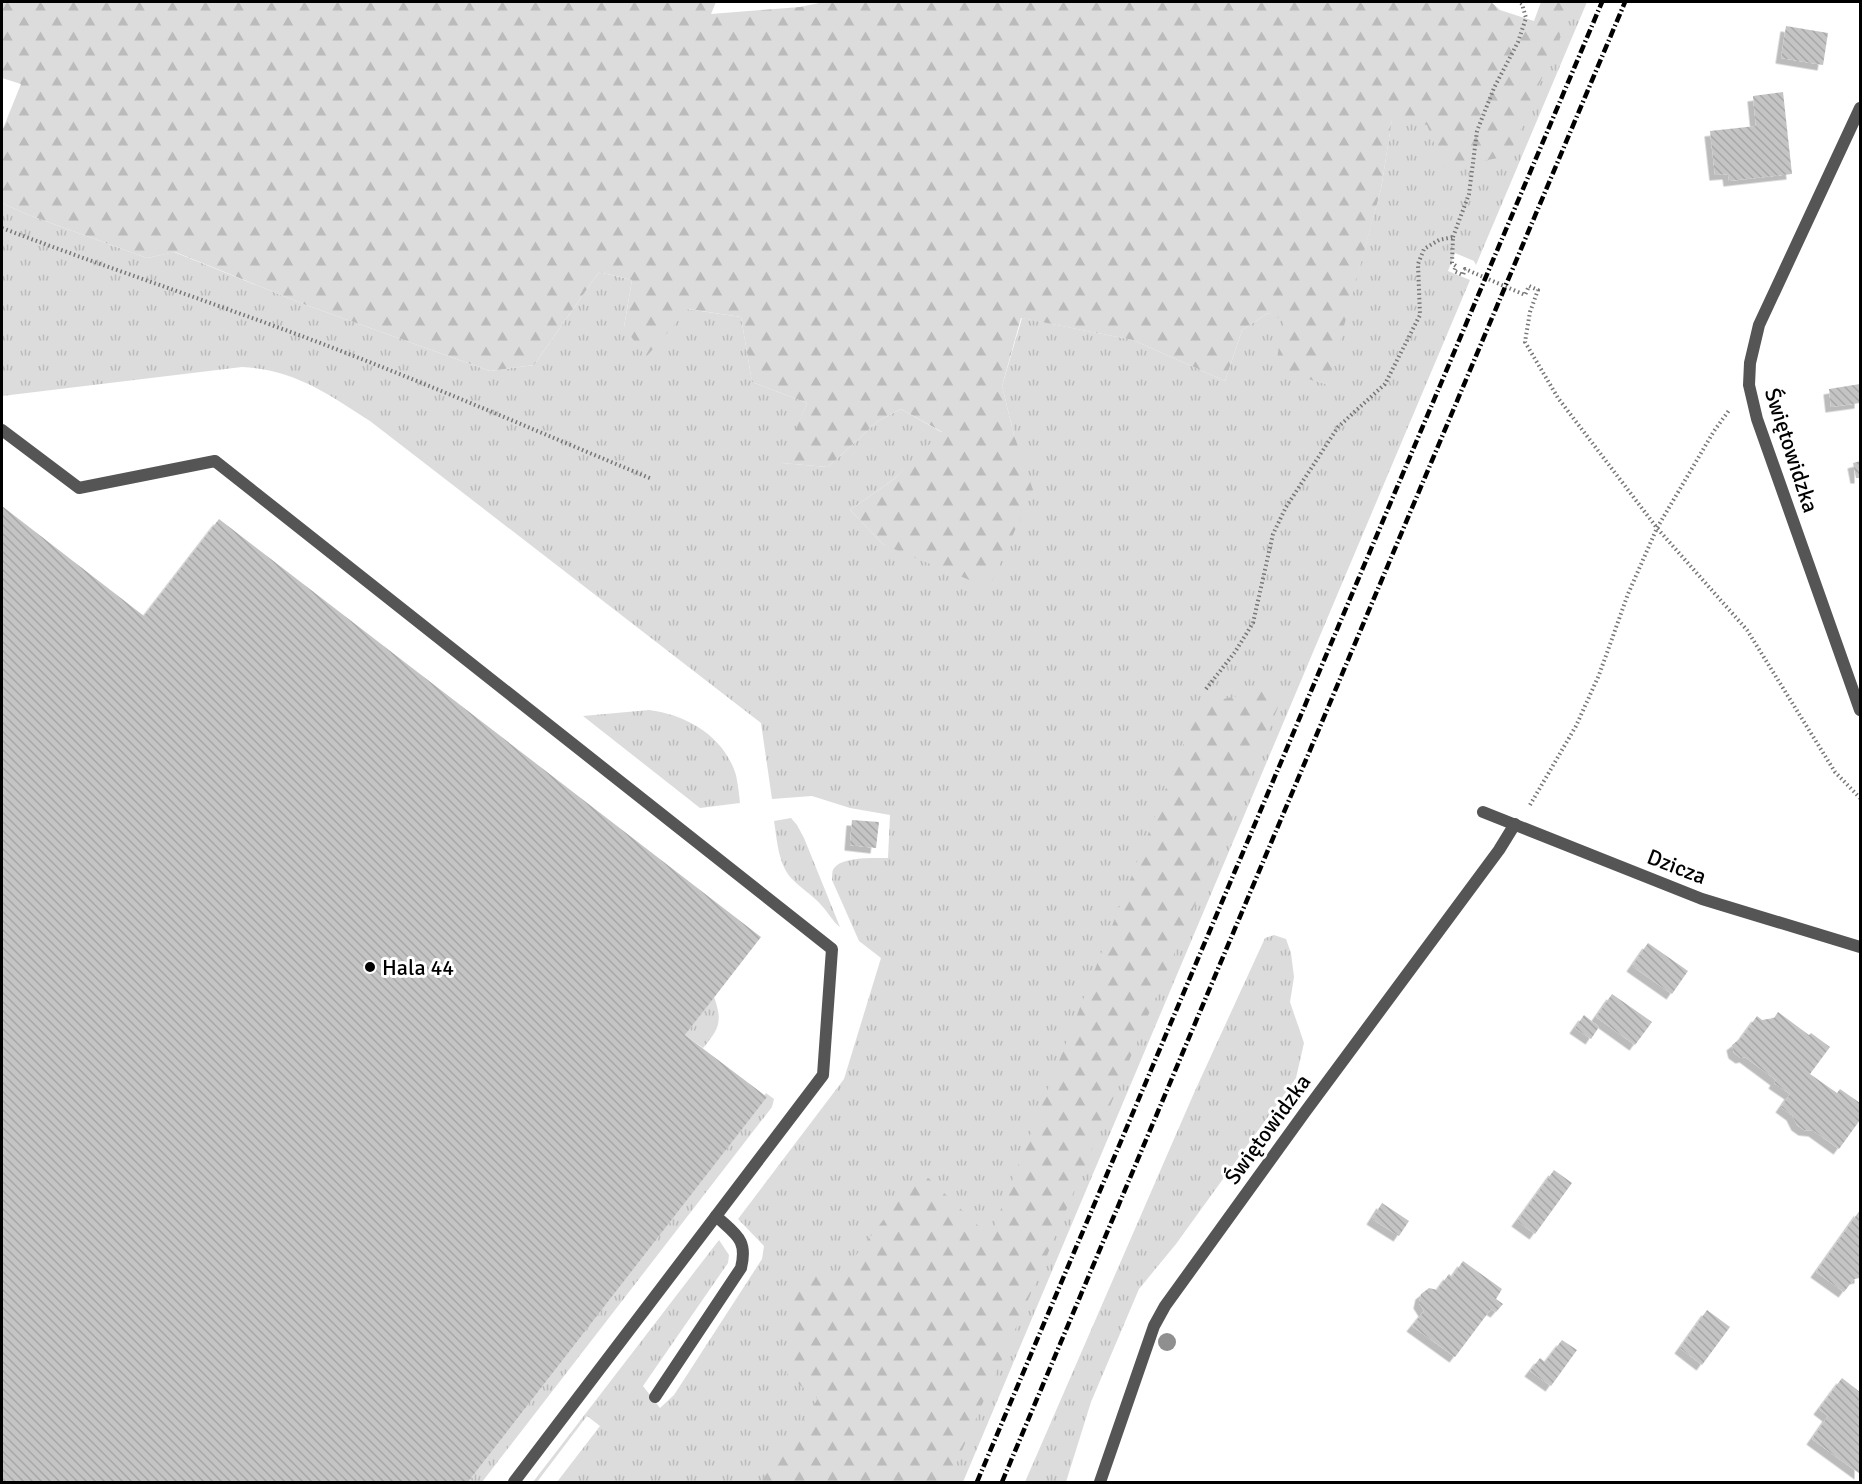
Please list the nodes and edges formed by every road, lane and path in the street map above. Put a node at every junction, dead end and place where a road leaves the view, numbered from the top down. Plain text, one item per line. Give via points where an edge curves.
1 (1519, 2) edge
2 (1860, 108) edge
3 (2, 228) edge
4 (1453, 237) junction
5 (1749, 385) junction
6 (2, 430) edge
7 (652, 479) dead end
8 (1657, 528) junction
9 (1206, 689) dead end
10 (1860, 710) edge
11 (1860, 798) edge
12 (1484, 812) dead end
13 (1515, 825) junction
14 (1860, 947) edge
15 (716, 1216) junction
16 (655, 1397) dead end
17 (514, 1482) edge
18 (1100, 1482) edge

1 - 4 path via 1526,18 1478,131 1469,194
2 - 5 street, Świętowidzka via 1760,325
3 - 7 path via 410,378
4 - 8 path via 1454,271 1463,275 1465,269 1525,295 1529,286 1538,290 1525,342 1557,398
4 - 9 path via 1424,249 1418,264 1420,315 1385,384 1338,427 1286,507 1273,534 1253,623
5 - 8 path via 1714,431
5 - 10 street, Świętowidzka via 1757,420
6 - 15 street via 79,488 215,461 832,949 823,1074
8 - 11 path via 1748,630 1835,772
8 - 13 path via 1576,726
12 - 13 street, Dzicza
13 - 14 street, Dzicza via 1702,899
13 - 18 street, Świętowidzka via 1165,1306 1154,1326
15 - 16 street via 741,1240 741,1268
15 - 17 street

